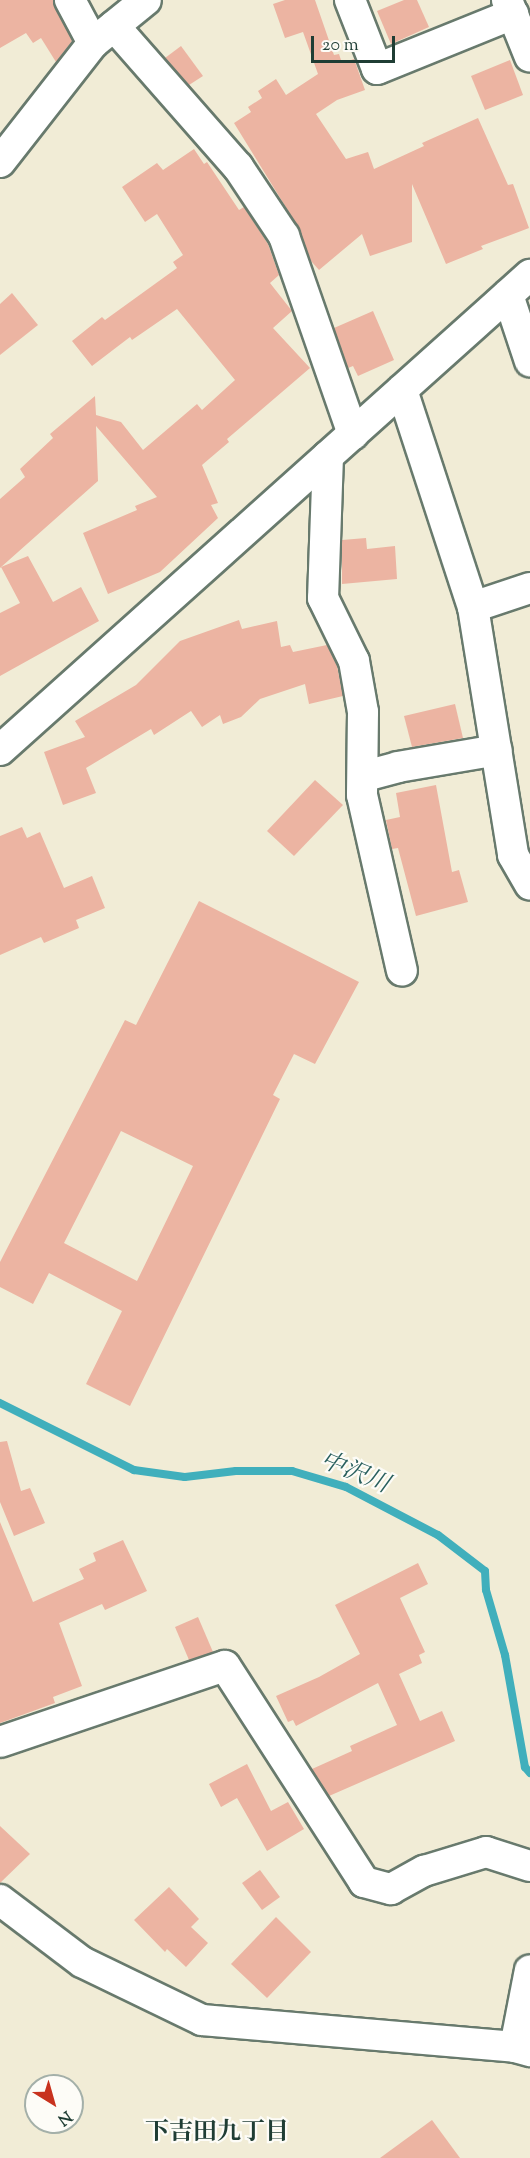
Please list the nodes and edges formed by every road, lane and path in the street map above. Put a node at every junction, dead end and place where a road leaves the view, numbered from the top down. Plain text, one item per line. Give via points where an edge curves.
1 (70, 0) edge
2 (146, 0) edge
3 (350, 0) edge
4 (510, 7) edge
5 (103, 34) junction
6 (530, 57) edge
7 (0, 162) edge
8 (519, 285) edge
9 (530, 361) edge
10 (402, 390) junction
11 (353, 434) junction
12 (328, 456) junction
13 (530, 588) edge
14 (473, 607) junction
15 (1, 745) edge
16 (496, 750) junction
17 (365, 776) junction
18 (530, 884) edge
19 (402, 971) dead end
20 (0, 1742) edge
21 (530, 1866) edge
22 (0, 1900) edge
23 (530, 1970) edge
24 (523, 2049) edge

1 - 5 street
2 - 5 street
3 - 4 street via 377,69
4 - 6 street
5 - 7 street
5 - 11 street via 238,167 284,236
8 - 9 street
8 - 10 street
10 - 11 street
10 - 14 street
11 - 12 street
12 - 15 street
12 - 17 street via 323,598 354,661 363,712
13 - 14 street
14 - 16 street
16 - 17 street
16 - 18 street via 513,855
17 - 19 street via 362,795
20 - 21 street via 225,1666 364,1882 391,1889 424,1871 486,1852
22 - 24 street via 82,1962 202,2020
23 - 24 street

